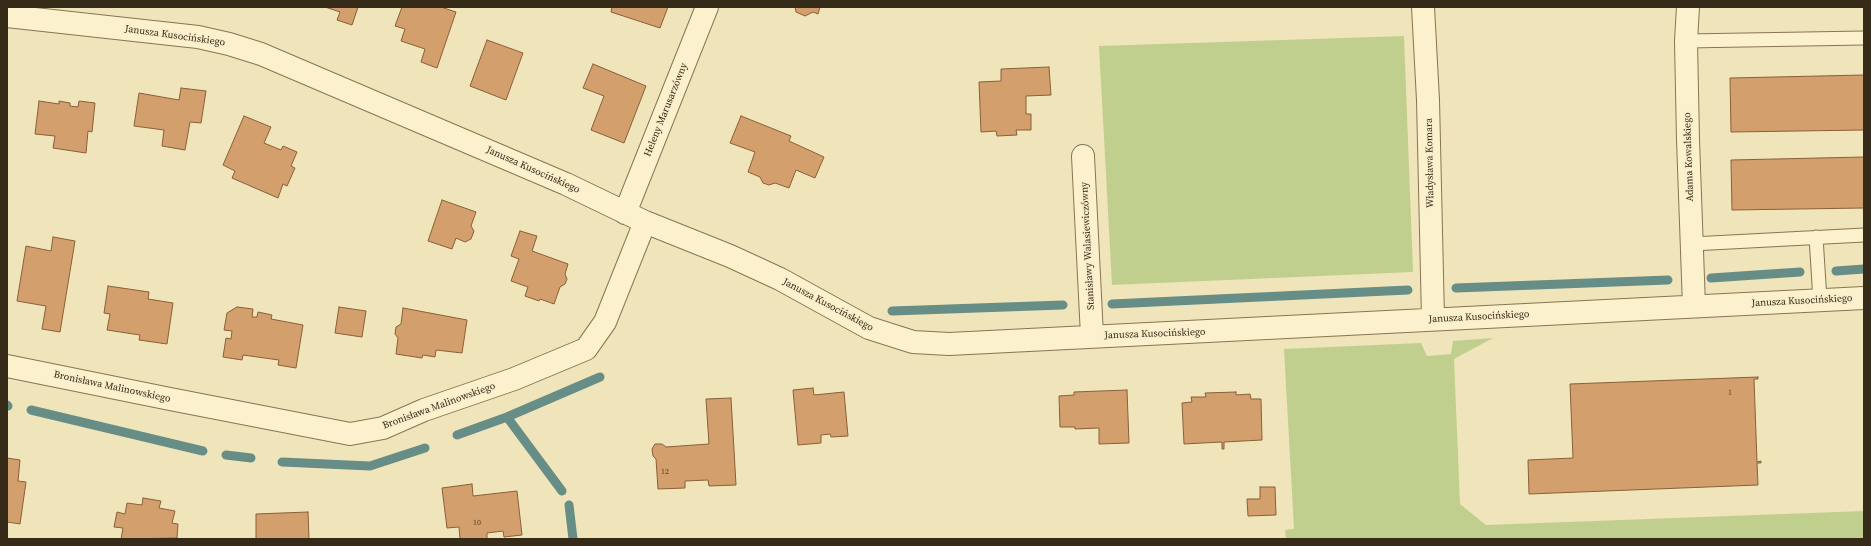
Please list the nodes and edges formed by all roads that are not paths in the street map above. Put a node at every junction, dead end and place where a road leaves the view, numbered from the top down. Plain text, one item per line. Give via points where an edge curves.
1 (707, 7) edge
2 (1423, 7) edge
3 (1688, 7) edge
4 (7, 16) edge
5 (1864, 38) edge
6 (1686, 41) junction
7 (1083, 156) dead end
8 (625, 213) junction
9 (645, 222) junction
10 (1864, 235) edge
11 (1816, 237) junction
12 (1692, 244) junction
13 (1864, 298) edge
14 (1820, 300) junction
15 (1694, 306) junction
16 (1433, 319) junction
17 (1092, 336) junction
18 (7, 366) edge

1 - 8 street, Heleny Marusarzówny
2 - 16 street, Władysława Komara via 1428,100
3 - 6 street, Adama Kowalskiego
4 - 8 street, Janusza Kusocińskiego via 198,37 262,54 566,184
5 - 6 lane
6 - 12 street, Adama Kowalskiego
7 - 17 street, Stanisławy Walasiewiczówny
8 - 9 street, Janusza Kusocińskiego
9 - 17 street, Janusza Kusocińskiego via 780,279 869,328 913,342 949,344
9 - 18 street, Bronisława Malinowskiego via 605,322 586,349 383,428 350,434
10 - 11 lane
11 - 12 lane
11 - 14 lane
12 - 15 street, Adama Kowalskiego
13 - 14 street, Janusza Kusocińskiego
14 - 15 street, Janusza Kusocińskiego
15 - 16 street, Janusza Kusocińskiego
16 - 17 street, Janusza Kusocińskiego

